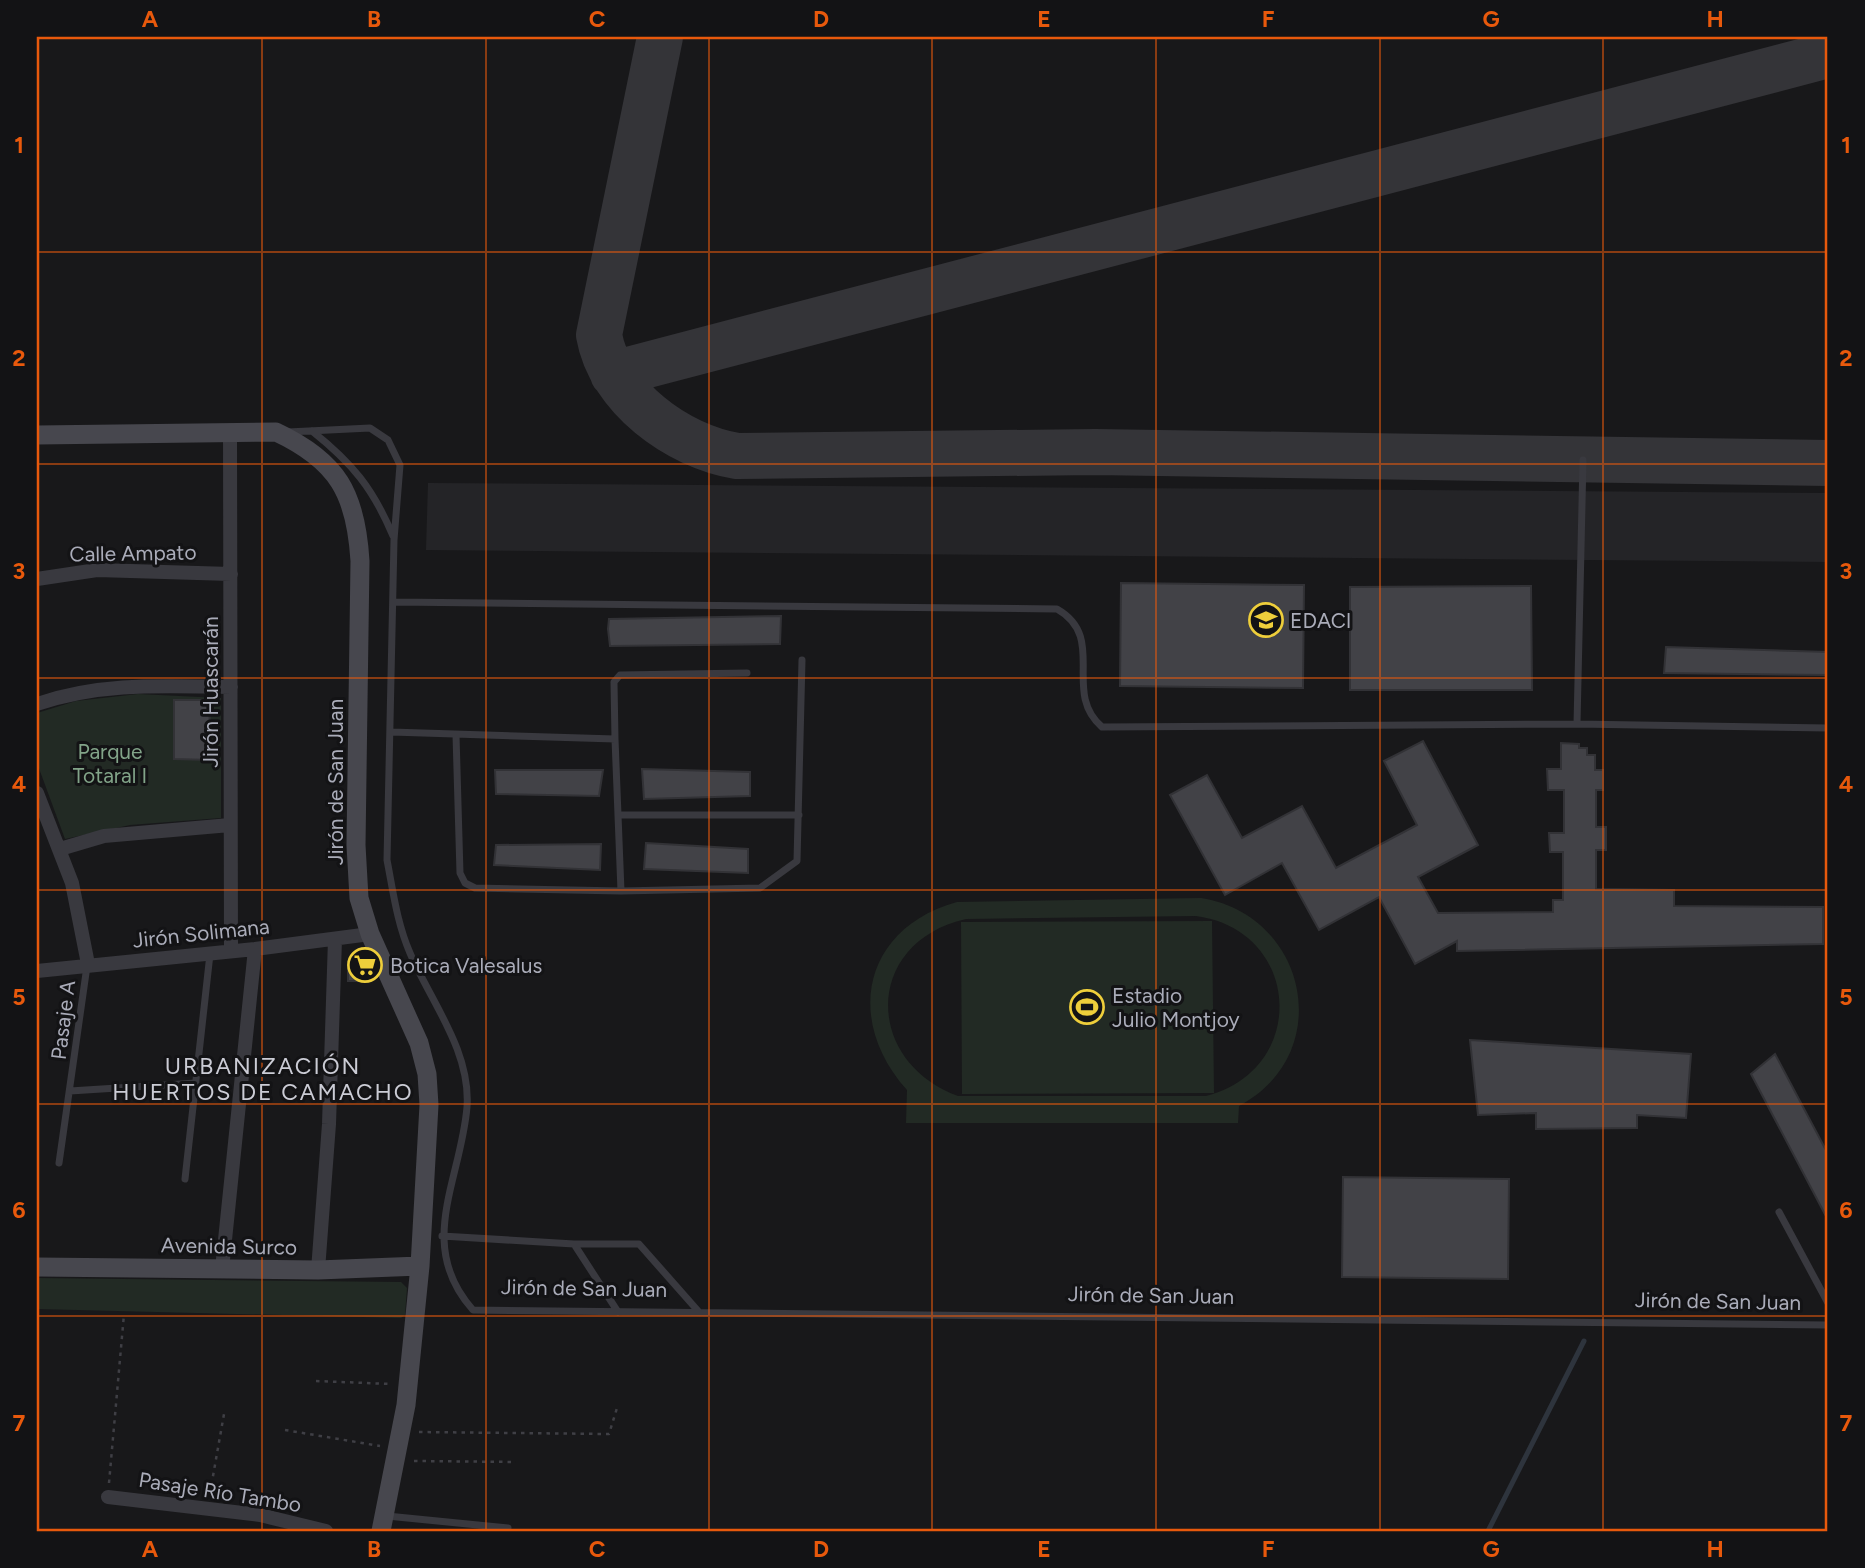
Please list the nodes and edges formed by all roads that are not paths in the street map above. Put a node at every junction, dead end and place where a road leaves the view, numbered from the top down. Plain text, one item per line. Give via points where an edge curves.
1 (312, 431) junction
2 (276, 432) junction
3 (230, 433) junction
4 (37, 435) edge
5 (1583, 460) dead end
6 (394, 540) junction
7 (231, 573) junction
8 (37, 579) edge
9 (394, 602) junction
10 (803, 660) dead end
11 (747, 673) dead end
12 (231, 687) junction
13 (37, 704) edge
14 (1577, 724) junction
15 (1828, 728) edge
16 (391, 732) junction
17 (456, 735) junction
18 (615, 739) junction
19 (37, 793) edge
20 (618, 815) junction
21 (799, 815) junction
22 (230, 825) junction
23 (60, 849) junction
24 (621, 891) junction
25 (370, 934) junction
26 (335, 939) junction
27 (256, 949) junction
28 (230, 951) junction
29 (210, 953) junction
30 (88, 964) junction
31 (37, 971) edge
32 (196, 1083) junction
33 (70, 1091) junction
34 (59, 1163) dead end
35 (185, 1179) dead end
36 (1779, 1212) dead end
37 (442, 1236) junction
38 (574, 1244) junction
39 (420, 1266) junction
40 (37, 1267) edge
41 (222, 1269) junction
42 (318, 1270) junction
43 (1828, 1304) edge
44 (618, 1312) junction
45 (699, 1312) junction
46 (1828, 1325) edge
47 (108, 1497) road end
48 (382, 1523) edge
49 (508, 1528) dead end
50 (326, 1531) edge

1 - 2 lane
1 - 6 lane via 338,452 378,500
1 - 6 lane via 370,428 388,440 400,465
2 - 3 street
2 - 25 street, Jirón de San Juan via 304,445 328,464 348,493 358,525 356,845 359,898
3 - 4 street
3 - 7 street, Jirón Huascarán
5 - 14 lane
6 - 9 lane
7 - 8 street, Calle Ampato via 97,570
7 - 12 street, Jirón Huascarán
9 - 14 lane via 1057,609 1074,619 1081,634 1085,702 1091,718 1102,727
9 - 16 lane
10 - 21 lane
11 - 18 lane via 620,675 614,682
12 - 13 street via 109,687 72,692
12 - 22 street, Jirón Huascarán
14 - 15 lane
16 - 17 lane
16 - 37 lane via 387,860 397,912 410,951 457,1047 466,1081 467,1107
17 - 18 lane
17 - 24 lane via 460,873 465,883 475,888
18 - 20 lane
19 - 23 street
20 - 21 lane
20 - 24 lane
21 - 24 lane via 797,861 760,888
22 - 23 street via 131,833
22 - 28 street, Jirón Huascarán
23 - 30 street via 72,883
25 - 26 street, Jirón Solimana
25 - 39 street, Jirón de San Juan via 419,1043 426,1074 429,1105
26 - 27 street, Jirón Solimana
26 - 42 street
27 - 28 street, Jirón Solimana
27 - 41 street
28 - 29 street, Jirón Solimana
29 - 30 street, Jirón Solimana
29 - 32 lane
30 - 31 street, Jirón Solimana
30 - 33 lane, Pasaje A
32 - 33 lane
32 - 35 lane
33 - 34 lane, Pasaje A
36 - 43 lane
37 - 38 lane
37 - 44 lane, Jirón de San Juan via 448,1273 457,1293 473,1310
38 - 44 lane
38 - 45 lane via 639,1244
39 - 42 street, Avenida Surco
39 - 48 street, Jirón de San Juan via 408,1384
40 - 41 street, Avenida Surco
41 - 42 street, Avenida Surco
44 - 45 lane, Jirón de San Juan
45 - 46 lane, Jirón de San Juan
47 - 50 street, Pasaje Río Tambo via 260,1515
48 - 49 lane

